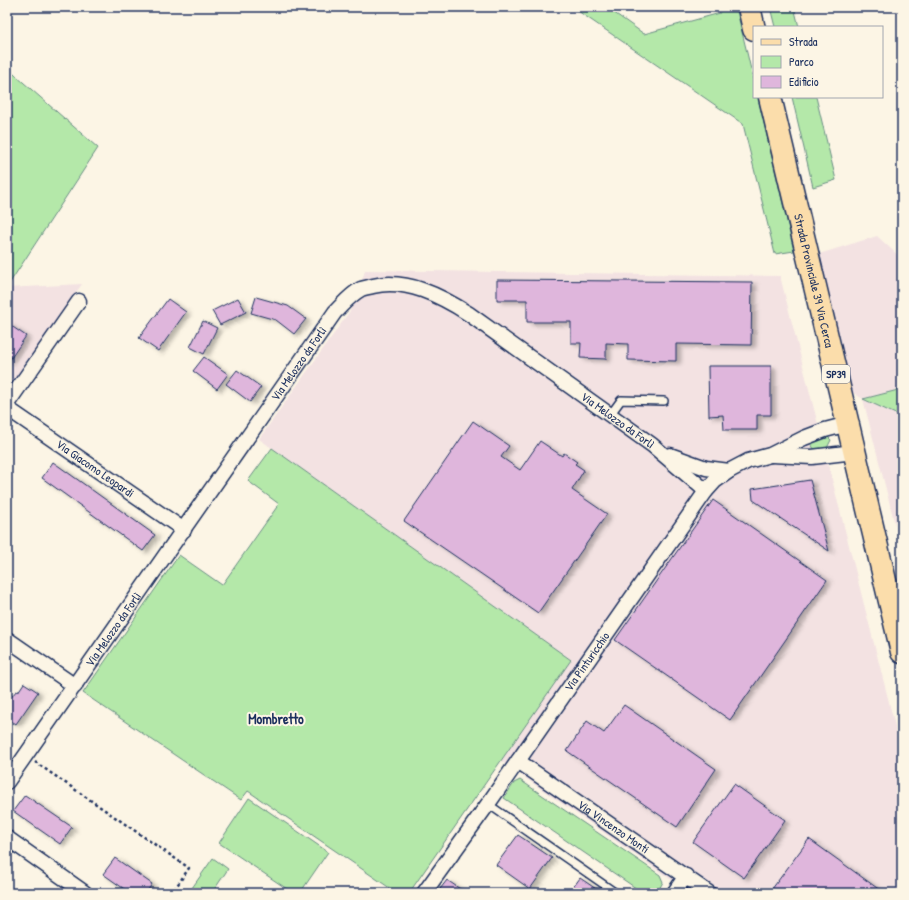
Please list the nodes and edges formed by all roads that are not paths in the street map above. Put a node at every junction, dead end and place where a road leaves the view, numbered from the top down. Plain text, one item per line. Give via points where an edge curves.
1 (749, 7) edge
2 (753, 26) edge
3 (770, 98) edge
4 (79, 301) dead end
5 (664, 401) dead end
6 (7, 404) edge
7 (7, 408) edge
8 (610, 415) junction
9 (848, 424) junction
10 (652, 445) junction
11 (854, 452) junction
12 (770, 455) junction
13 (729, 471) junction
14 (706, 491) junction
15 (184, 530) junction
16 (7, 639) edge
17 (902, 652) edge
18 (75, 686) junction
19 (518, 761) junction
20 (7, 782) edge
21 (488, 804) junction
22 (7, 838) edge
23 (686, 876) junction
24 (85, 893) edge
25 (424, 893) edge
26 (616, 893) edge
27 (674, 893) edge
28 (709, 893) edge

1 - 2 main road
3 - 9 main road, Strada Provinciale 39 Via Cerca / SP39
4 - 6 street
5 - 8 lane via 621,400
7 - 15 street, Via Giacomo Leopardi
8 - 10 street, Via Melozzo da Forlì
8 - 15 street, Via Melozzo da Forlì via 469,314 430,292 382,284 362,289 349,297 335,312
9 - 11 main road, Strada Provinciale 39 Via Cerca / SP39
9 - 12 street via 804,438
10 - 13 street via 684,461 706,468
10 - 14 street, Via Melozzo da Forlì
11 - 12 street via 812,457
11 - 17 main road, Strada Provinciale 39 Via Cerca / SP39
12 - 13 street, Via Pinturicchio via 748,460
13 - 14 street, Via Pinturicchio via 715,480
14 - 19 street, Via Pinturicchio
15 - 18 street, Via Melozzo da Forlì
16 - 18 street
18 - 20 street, Via Melozzo da Forlì
19 - 21 street, Via Pinturicchio
19 - 23 street, Via Vincenzo Monti
21 - 25 street, Via Pinturicchio
21 - 26 lane
22 - 24 street
23 - 27 street
23 - 28 street, Via Vincenzo Monti

